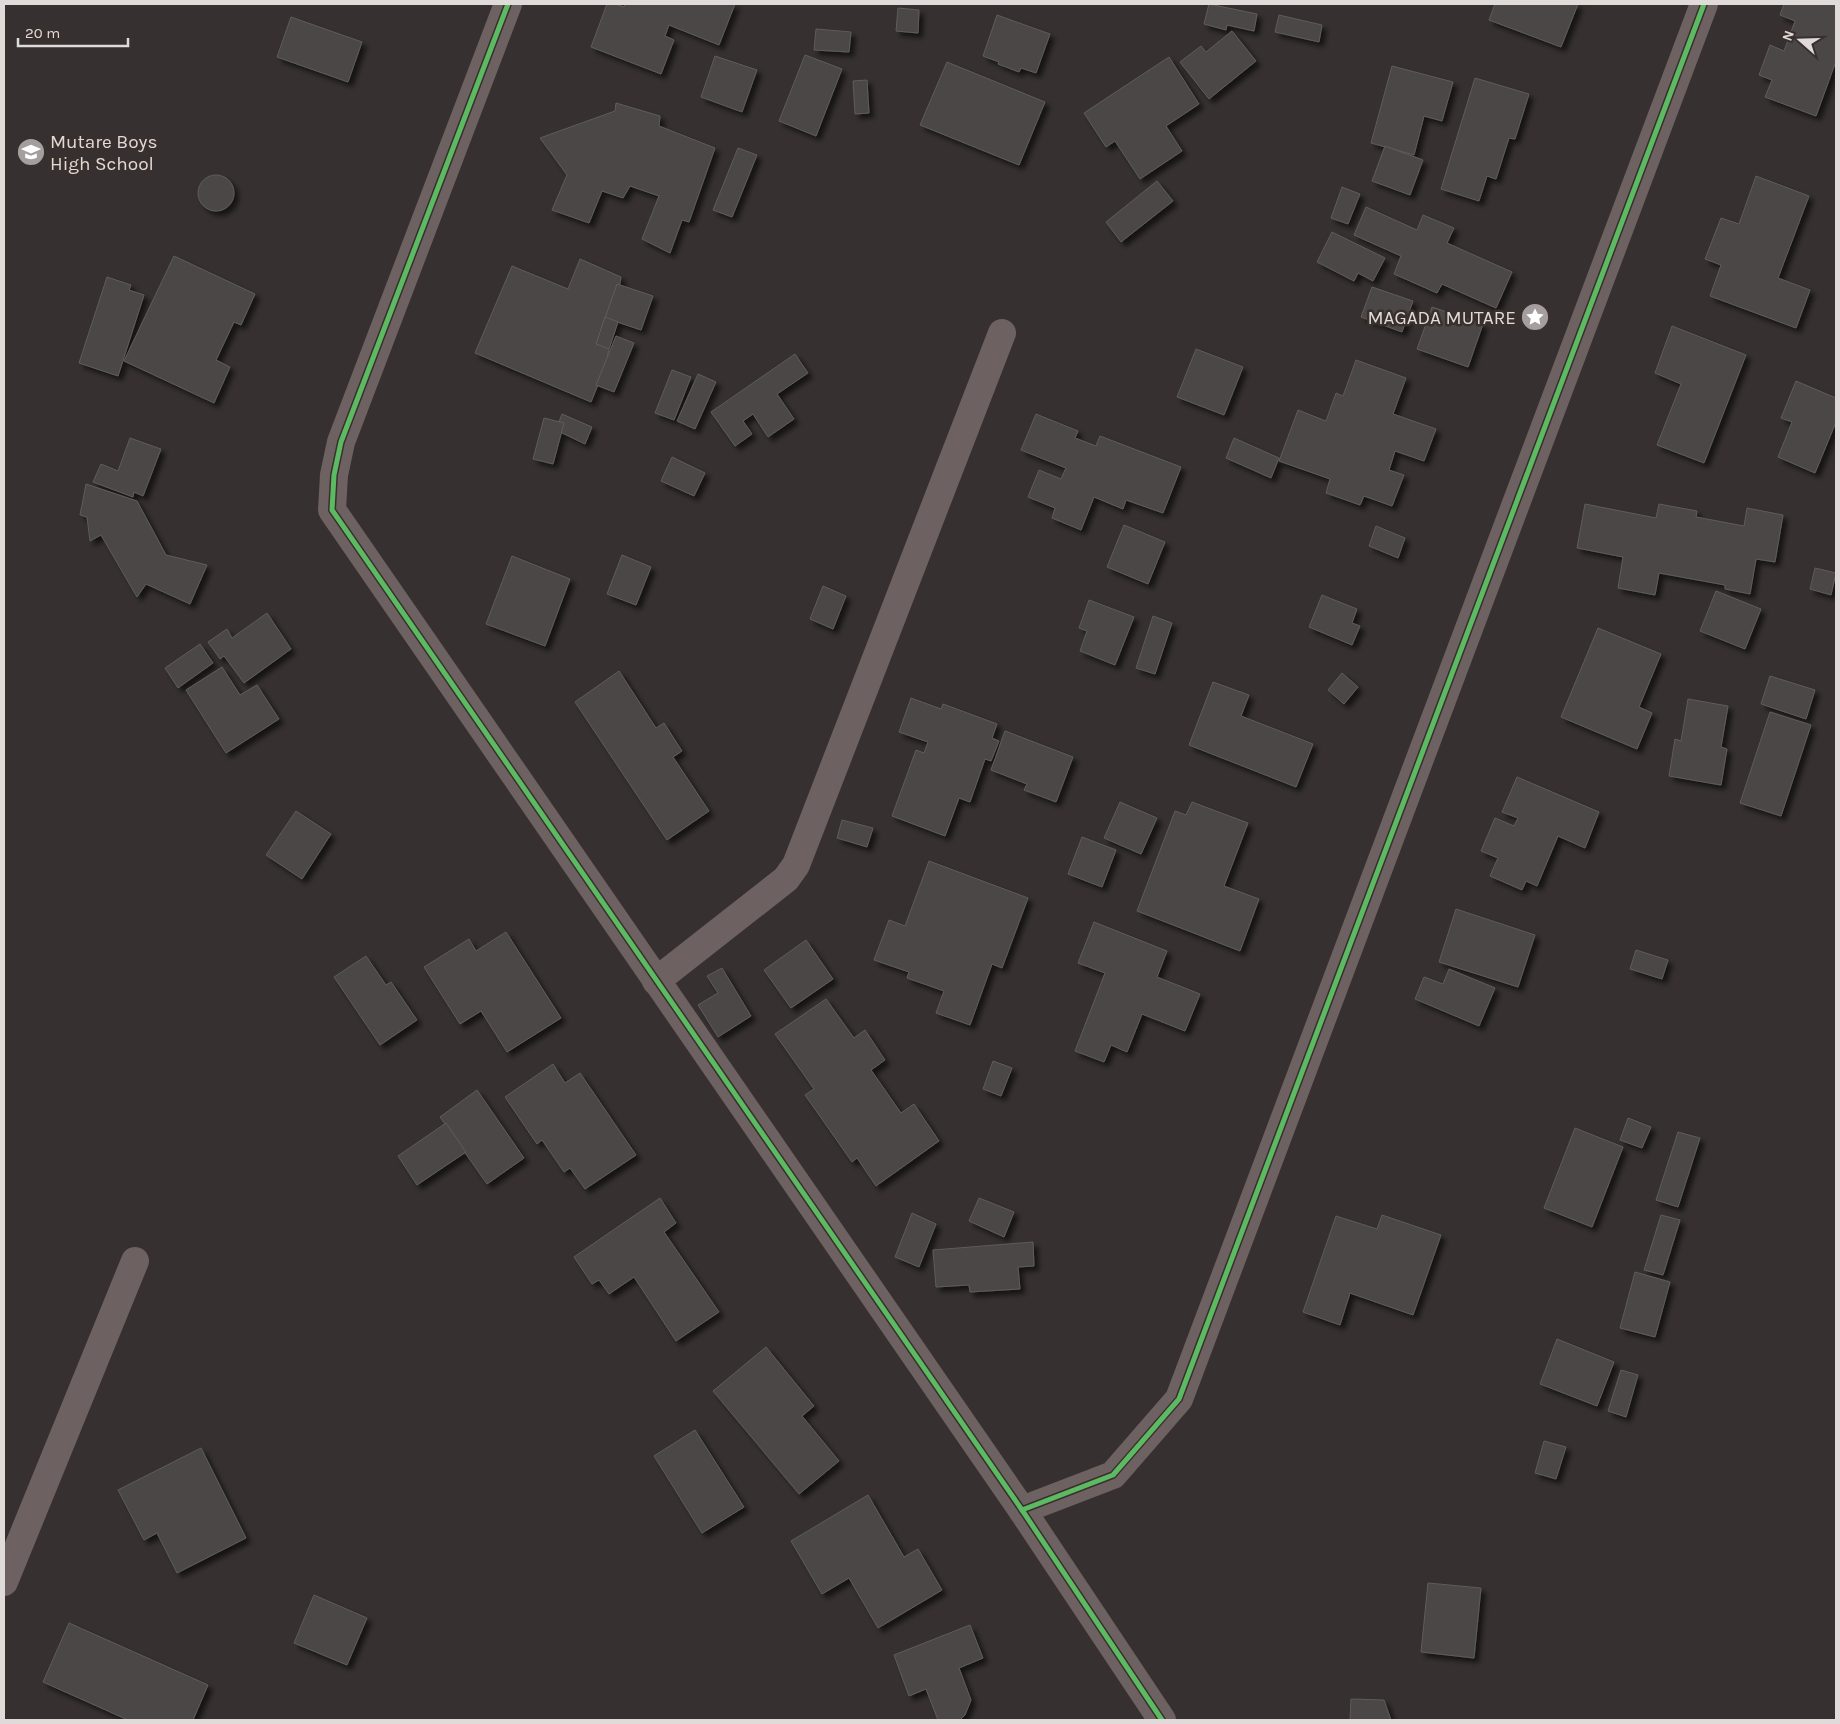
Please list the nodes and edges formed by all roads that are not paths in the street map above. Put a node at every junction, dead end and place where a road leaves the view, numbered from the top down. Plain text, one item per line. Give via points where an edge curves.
1 (508, 4) edge
2 (1704, 4) edge
3 (1002, 332) dead end
4 (656, 981) junction
5 (136, 1261) dead end
6 (1022, 1510) junction
7 (4, 1582) edge
8 (1162, 1720) edge

1 - 4 street via 342,442 334,475 332,510
2 - 6 street via 1179,1399 1113,1475
3 - 4 street via 796,865 786,879
4 - 6 street
5 - 7 street
6 - 8 street

